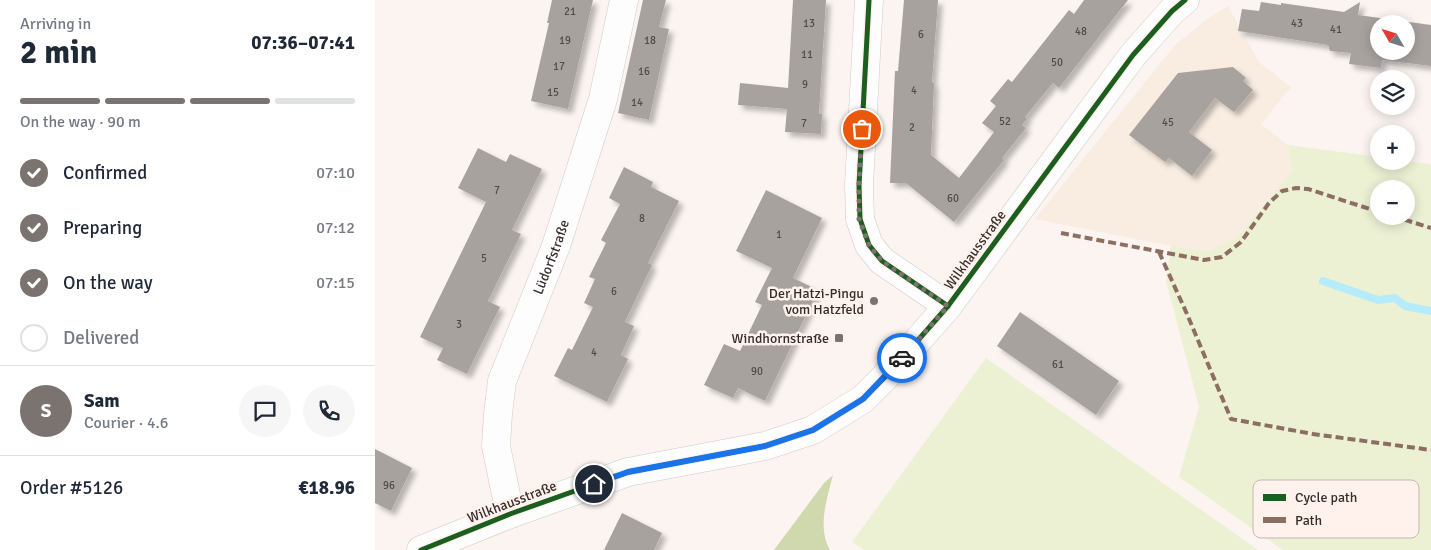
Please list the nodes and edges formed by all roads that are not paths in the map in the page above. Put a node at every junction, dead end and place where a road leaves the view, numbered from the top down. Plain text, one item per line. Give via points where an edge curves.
1 (624, 0) edge
2 (869, 0) edge
3 (1185, 0) edge
4 (948, 306) junction
5 (510, 514) junction
6 (421, 550) edge

1 - 5 street, Lüdorfstraße via 603,100 556,246 502,381 496,446
2 - 4 street via 859,219 869,245 882,261
3 - 4 street, Wilkhausstraße via 1133,55
4 - 5 street, Wilkhausstraße via 863,399 813,430 765,446 628,472
5 - 6 street, Wilkhausstraße

